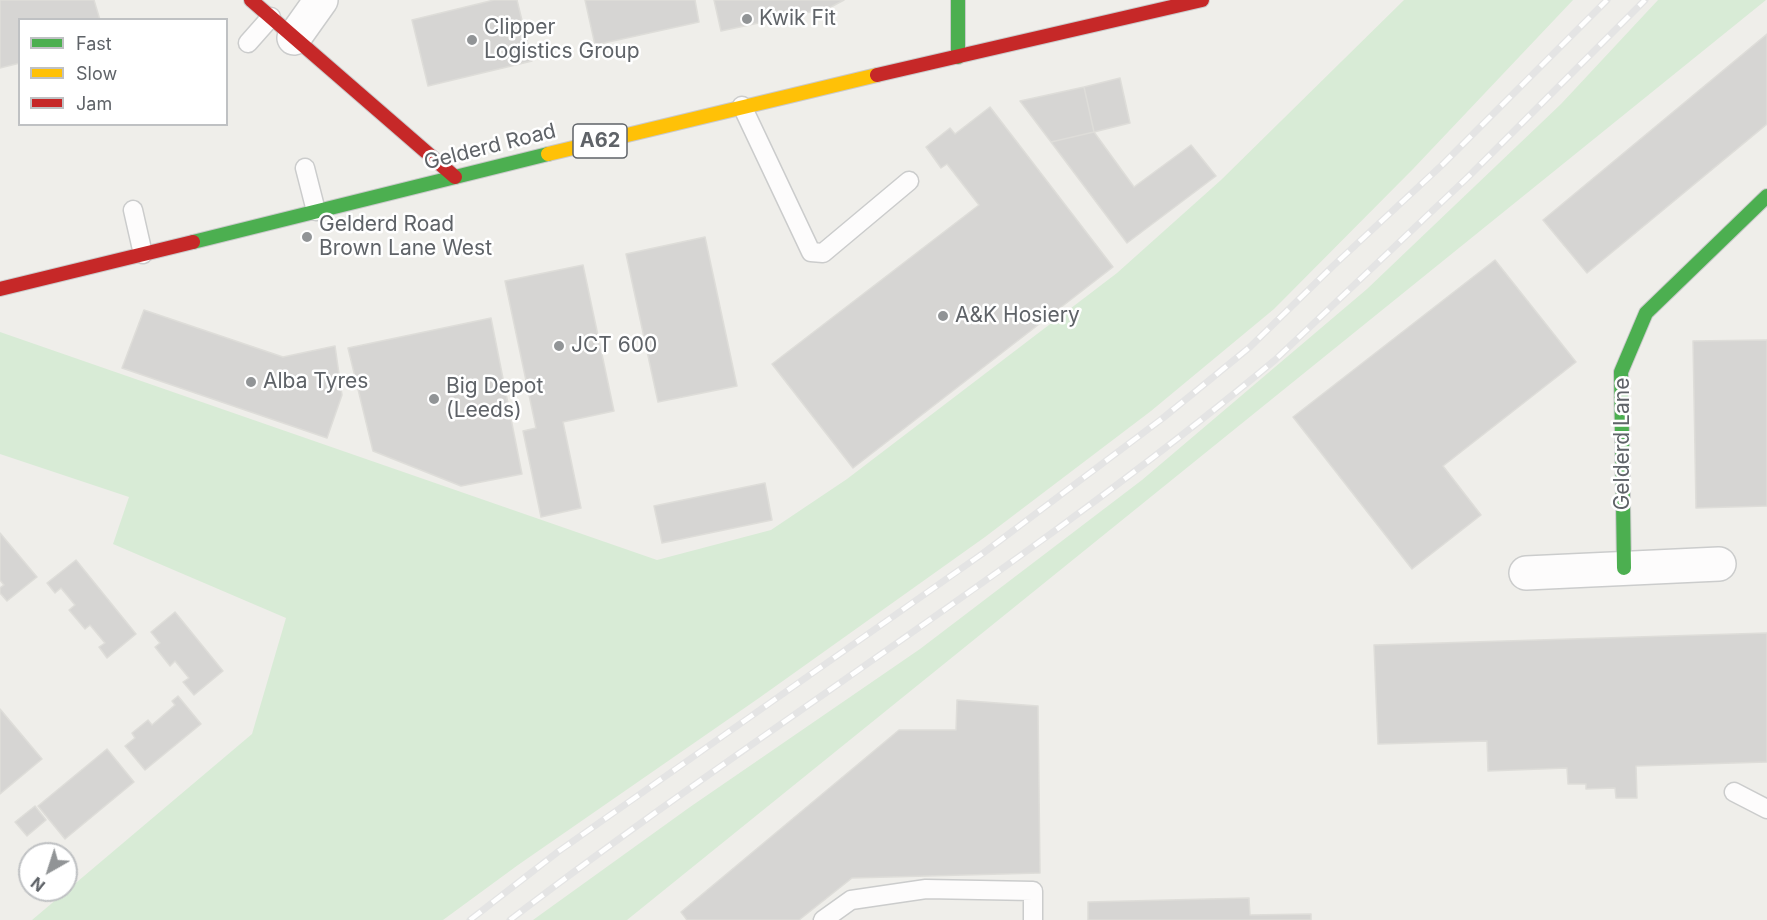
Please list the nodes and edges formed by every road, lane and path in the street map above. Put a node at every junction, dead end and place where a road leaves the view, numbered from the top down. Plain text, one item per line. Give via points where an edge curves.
1 (251, 0) edge
2 (321, 0) edge
3 (958, 0) edge
4 (1202, 0) edge
5 (282, 28) junction
6 (248, 43) dead end
7 (958, 57) junction
8 (742, 106) junction
9 (305, 168) dead end
10 (455, 177) junction
11 (909, 181) dead end
12 (1767, 196) edge
13 (133, 210) dead end
14 (316, 211) junction
15 (143, 254) junction
16 (0, 289) edge
17 (1719, 564) dead end
18 (1624, 568) junction
19 (1526, 573) dead end
20 (1734, 792) dead end
21 (1767, 809) edge
22 (823, 920) edge
23 (1033, 920) edge

1 - 5 main road
2 - 5 street
3 - 7 main road
4 - 7 main road, Gelderd Road / A62
5 - 6 lane
5 - 10 main road
7 - 8 main road, Gelderd Road / A62
8 - 10 main road, Gelderd Road / A62
8 - 11 lane via 811,252 823,254
9 - 14 lane
10 - 14 main road, Gelderd Road / A62
12 - 18 main road, Gelderd Lane via 1646,313 1620,372
13 - 15 lane
14 - 15 main road, Gelderd Road / A62
15 - 16 main road, Gelderd Road / A62
17 - 18 street
18 - 19 street
20 - 21 lane
22 - 23 lane via 851,900 926,889 1033,891

